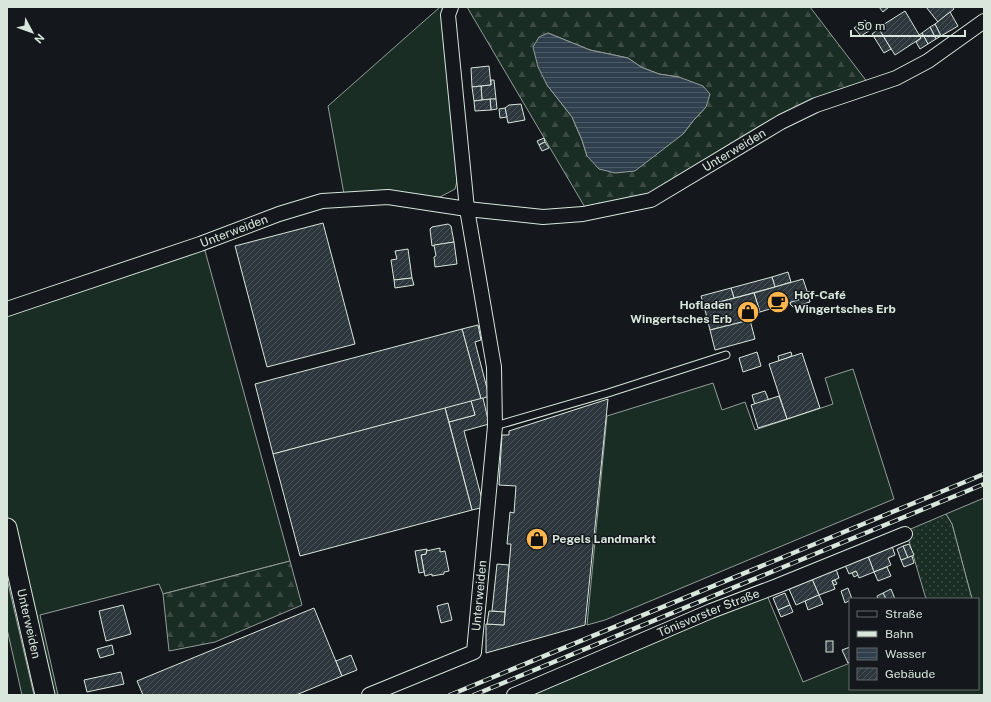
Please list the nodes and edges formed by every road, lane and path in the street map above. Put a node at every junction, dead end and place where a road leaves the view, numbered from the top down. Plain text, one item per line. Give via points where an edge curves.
1 (451, 7) edge
2 (984, 21) edge
3 (467, 209) junction
4 (7, 309) edge
5 (726, 356) dead end
6 (495, 426) junction
7 (7, 528) edge
8 (905, 534) dead end
9 (45, 695) edge
10 (369, 695) edge
11 (514, 695) edge

1 - 3 street, Unterweiden via 448,15
2 - 3 street, Unterweiden via 922,65 896,78 816,105 781,122 651,200 583,214 544,217
3 - 4 street, Unterweiden via 388,197 322,201
3 - 6 street, Unterweiden via 494,367
5 - 6 lane
6 - 10 street, Unterweiden via 474,652
7 - 9 main road, Unterweiden
8 - 11 street, Tönisvorster Straße via 711,611

